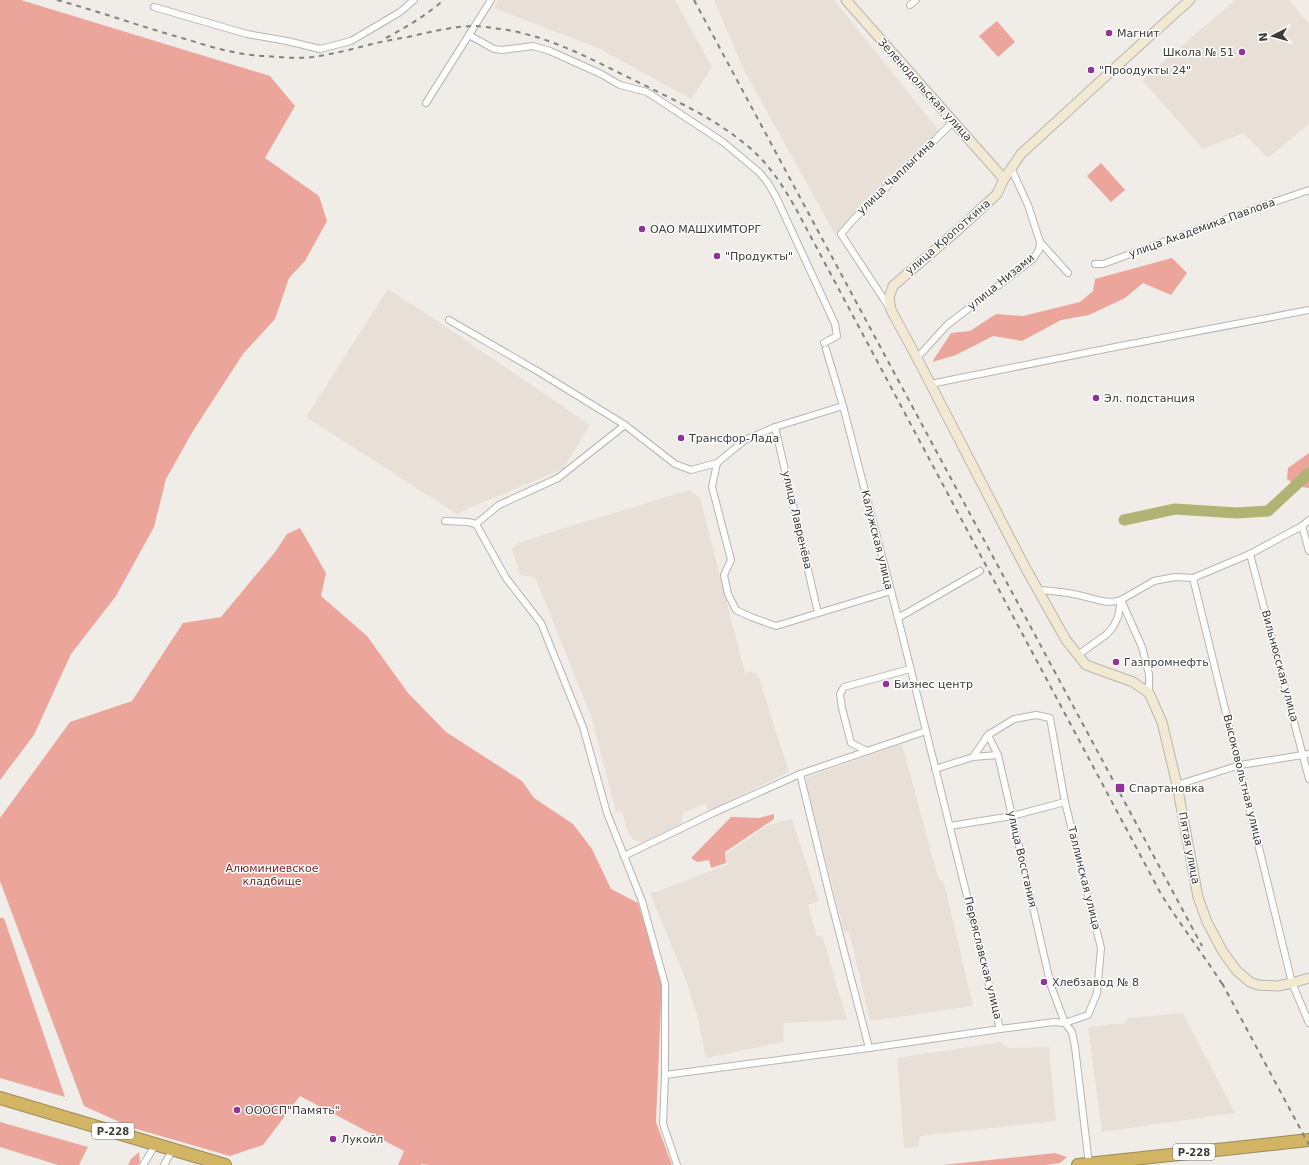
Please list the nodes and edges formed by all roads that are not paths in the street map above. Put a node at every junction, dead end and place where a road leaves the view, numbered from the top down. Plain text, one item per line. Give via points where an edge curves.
1 (414, 0) edge
2 (491, 0) edge
3 (846, 0) edge
4 (916, 0) edge
5 (1190, 0) edge
6 (910, 5) dead end
7 (154, 7) dead end
8 (469, 35) junction
9 (426, 103) dead end
10 (953, 122) junction
11 (1011, 168) junction
12 (1004, 179) junction
13 (1309, 190) edge
14 (1040, 242) junction
15 (1095, 264) dead end
16 (1068, 273) dead end
17 (891, 310) junction
18 (1309, 310) edge
19 (449, 320) dead end
20 (917, 358) junction
21 (930, 384) junction
22 (843, 406) junction
23 (625, 425) junction
24 (775, 427) junction
25 (717, 463) junction
26 (1309, 520) edge
27 (445, 521) dead end
28 (476, 524) junction
29 (1302, 526) junction
30 (1309, 551) edge
31 (1250, 554) junction
32 (980, 570) dead end
33 (1193, 578) junction
34 (1038, 590) junction
35 (890, 591) junction
36 (1121, 600) junction
37 (818, 613) junction
38 (898, 618) junction
39 (1078, 655) junction
40 (910, 669) junction
41 (1149, 693) junction
42 (926, 731) junction
43 (988, 735) junction
44 (866, 752) junction
45 (998, 755) junction
46 (1306, 755) edge
47 (973, 757) junction
48 (1240, 765) junction
49 (935, 769) junction
50 (800, 774) junction
51 (1309, 779) edge
52 (1177, 785) junction
53 (1065, 802) junction
54 (1012, 816) junction
55 (950, 826) junction
56 (624, 856) junction
57 (1309, 978) edge
58 (1292, 984) junction
59 (1065, 1023) junction
60 (1309, 1023) edge
61 (1000, 1029) junction
62 (869, 1048) junction
63 (665, 1075) junction
64 (0, 1098) edge
65 (1309, 1140) edge
66 (156, 1144) junction
67 (173, 1149) junction
68 (1083, 1164) edge
69 (144, 1165) edge
70 (164, 1165) edge
71 (225, 1165) edge
72 (677, 1165) edge

1 - 7 street via 400,12 351,41 320,49 247,34
2 - 8 street
3 - 10 street, Зеленодольская улица
4 - 6 street
5 - 11 street, улица Кропоткина via 1021,154
8 - 9 street
8 - 22 street, Калужская улица via 494,49 533,46 550,50 620,84 647,92 708,131 760,173 776,196 835,324 837,336 825,346
10 - 12 street, Зеленодольская улица
10 - 17 street, улица Чаплыгина via 841,234
11 - 12 street, улица Кропоткина
11 - 14 street, улица Низами via 1028,205
12 - 17 street, улица Кропоткина via 997,194 892,286 888,298
13 - 15 street, улица Академика Павлова via 1103,264
14 - 16 street
14 - 20 street, улица Низами via 1033,259 947,325
17 - 20 street
18 - 21 street
19 - 23 street
20 - 21 street
21 - 34 street
22 - 24 street
22 - 35 street, Калужская улица
23 - 25 street via 675,464 691,470
23 - 28 street via 558,478 499,505
24 - 25 street via 745,440
24 - 37 street, улица Лавренёва
25 - 37 street via 712,487 731,560 724,575 728,594 736,610 776,626
26 - 29 street
27 - 28 street
28 - 56 street via 506,578 541,623 584,727 607,813
29 - 30 street
29 - 31 street
31 - 33 street
31 - 46 street, Вильнюсская улица
32 - 38 street
33 - 36 street via 1175,577 1154,581
33 - 48 street, Высоковольтная улица
34 - 36 street via 1080,595 1114,603
34 - 39 street via 1066,640
35 - 37 street
35 - 38 street, Калужская улица
36 - 39 street via 1118,617 1107,634
36 - 41 street, Пятая улица via 1142,647 1149,674
38 - 40 street, Калужская улица
39 - 41 street via 1086,665 1133,682
40 - 42 street, Калужская улица
40 - 44 street via 844,686 840,694 851,743
41 - 52 street, Пятая улица via 1162,722
42 - 44 street
42 - 49 street, Переяславская улица
43 - 45 street, улица Восстания
43 - 47 street
43 - 53 street, Таллинская улица via 1014,719 1036,715 1050,718
44 - 50 street
45 - 47 street
45 - 54 street, улица Восстания
46 - 48 street
46 - 51 street, Вильнюсская улица
47 - 49 street
48 - 52 street
48 - 58 street, Высоковольтная улица
49 - 55 street, Переяславская улица
50 - 56 street
50 - 62 street
52 - 58 street, Пятая улица via 1198,896 1207,922 1223,952 1237,971 1250,982 1266,986
53 - 54 street
53 - 59 street, Таллинская улица via 1101,948 1097,994 1088,1015
54 - 55 street
54 - 59 street, улица Восстания via 1051,986
55 - 61 street, Переяславская улица
56 - 63 street via 642,901 665,984
57 - 58 street, Пятая улица
58 - 60 street, Высоковольтная улица
59 - 61 street, Переяславская улица via 1054,1022
59 - 68 street via 1072,1032 1075,1047
61 - 62 street
62 - 63 street
63 - 72 street via 663,1124
64 - 66 highway, Р-228
65 - 68 highway, Р-228
66 - 67 highway, Р-228
66 - 69 street
67 - 70 street
67 - 71 highway, Р-228

